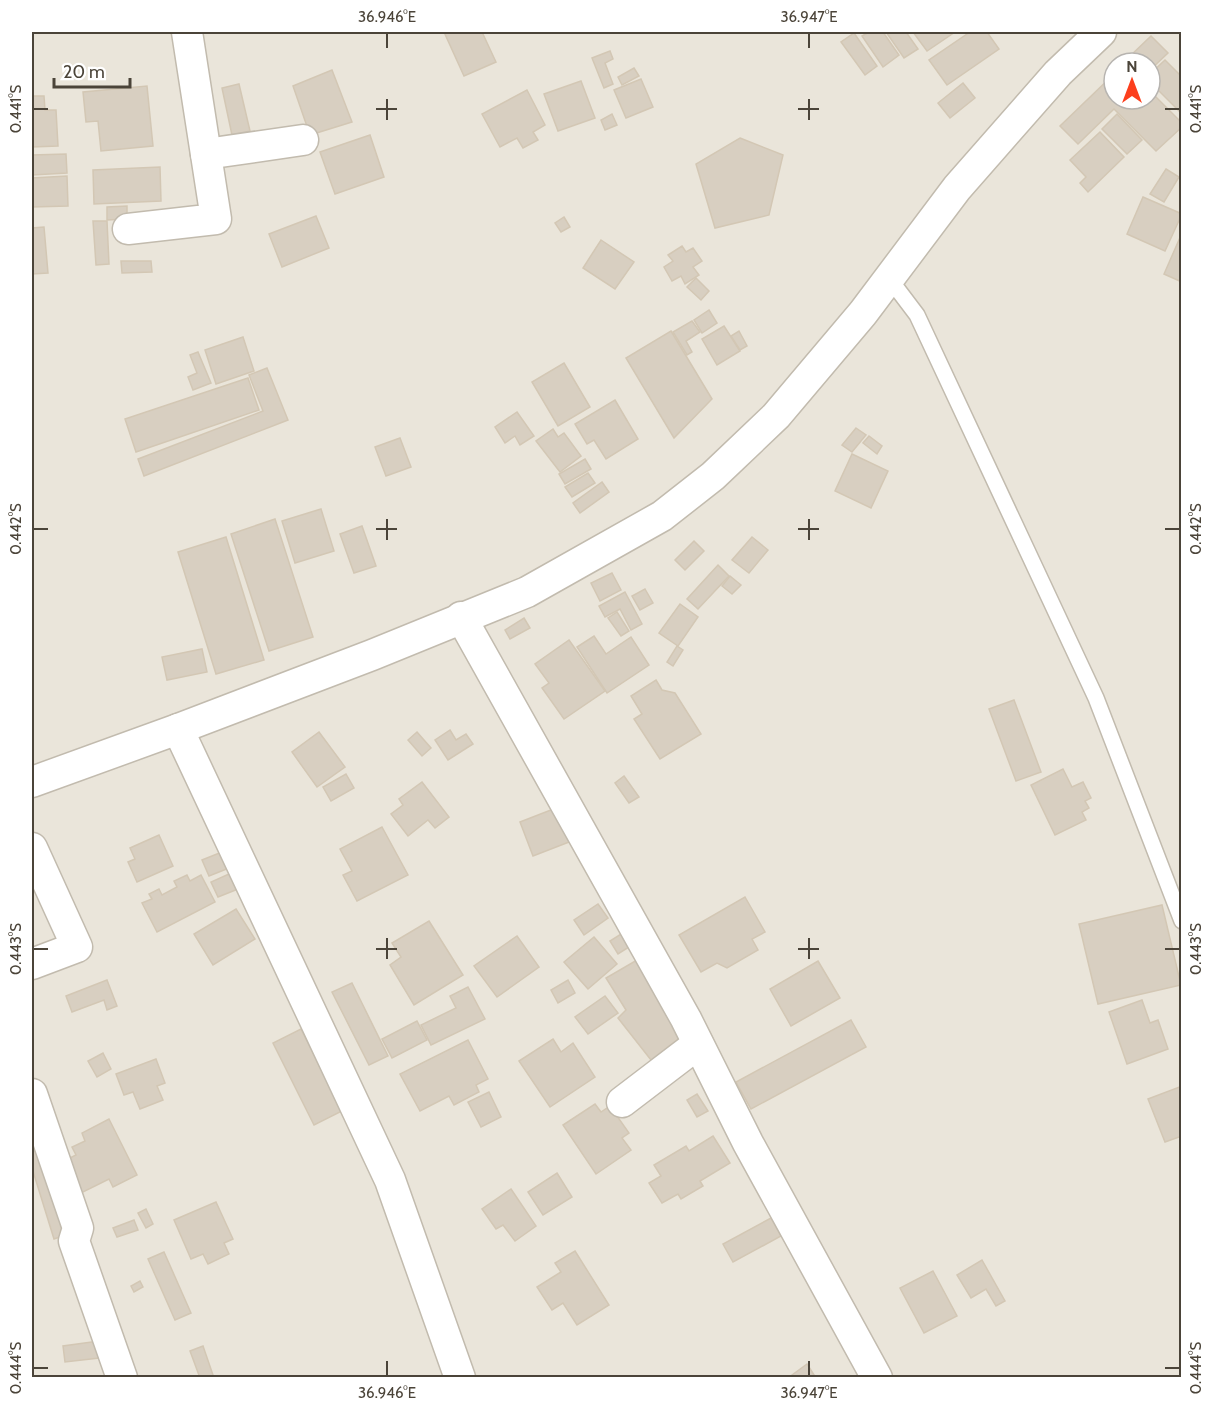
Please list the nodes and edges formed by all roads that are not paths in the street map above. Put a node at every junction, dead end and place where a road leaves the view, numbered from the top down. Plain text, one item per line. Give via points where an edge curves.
1 (187, 32) edge
2 (1101, 32) edge
3 (303, 140) dead end
4 (206, 154) junction
5 (129, 229) dead end
6 (889, 278) junction
7 (461, 617) junction
8 (178, 729) junction
9 (32, 782) edge
10 (32, 848) edge
11 (1182, 921) edge
12 (32, 964) edge
13 (698, 1044) junction
14 (32, 1094) edge
15 (622, 1102) dead end
16 (122, 1377) edge
17 (460, 1377) edge
18 (877, 1377) edge

1 - 4 street
2 - 6 street via 1058,73 957,188
3 - 4 street
4 - 5 street via 216,219
6 - 7 street via 776,416 713,476 662,516 527,592
6 - 11 lane via 917,315 1096,698
7 - 8 street
7 - 13 street
8 - 9 street
8 - 17 street via 390,1180
10 - 12 street via 77,947
13 - 15 street
13 - 18 street
14 - 16 street via 78,1228 74,1241

